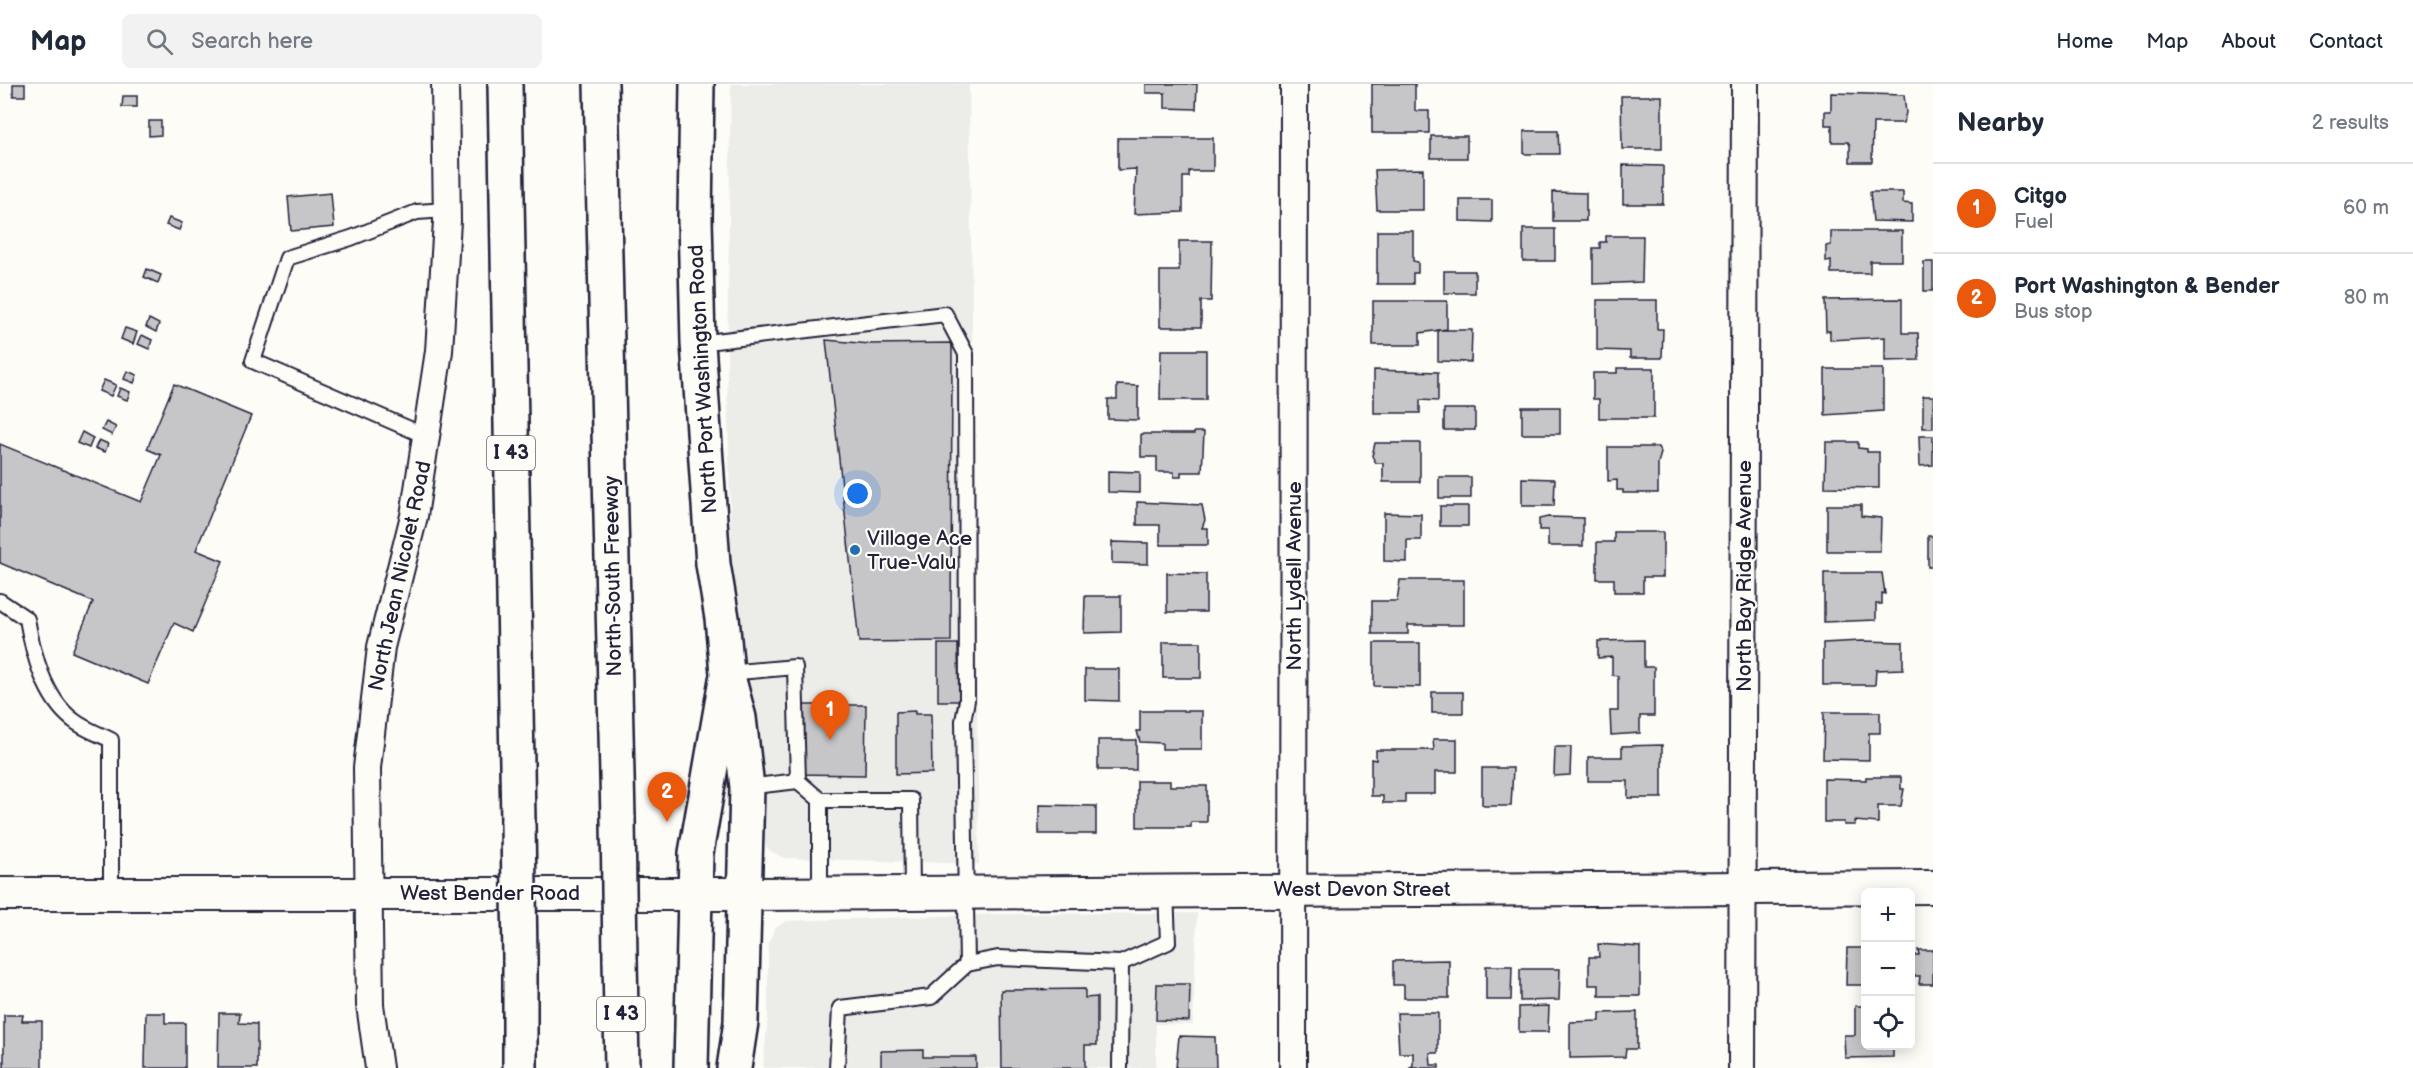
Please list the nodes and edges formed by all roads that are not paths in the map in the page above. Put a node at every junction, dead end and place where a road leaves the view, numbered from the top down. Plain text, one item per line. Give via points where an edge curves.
1 (445, 84) edge
2 (505, 84) edge
3 (601, 84) edge
4 (697, 84) edge
5 (1294, 84) edge
6 (1745, 84) edge
7 (446, 210) junction
8 (698, 343) junction
9 (428, 437) junction
10 (0, 601) edge
11 (727, 673) junction
12 (798, 781) junction
13 (747, 787) junction
14 (820, 801) junction
15 (1933, 887) edge
16 (1744, 888) junction
17 (1166, 890) junction
18 (1293, 890) junction
19 (973, 891) junction
20 (367, 892) junction
21 (912, 892) junction
22 (111, 893) junction
23 (820, 893) junction
24 (0, 894) edge
25 (696, 894) junction
26 (743, 894) junction
27 (1121, 963) junction
28 (967, 964) junction
29 (379, 1068) edge
30 (520, 1068) edge
31 (622, 1068) edge
32 (691, 1068) edge
33 (734, 1068) edge
34 (837, 1068) edge
35 (1120, 1068) edge
36 (1293, 1068) edge
37 (1742, 1068) edge

1 - 7 street, North Jean Nicolet Road
2 - 30 main road, I 43, bridge
3 - 31 main road, North-South Freeway / I 43, bridge
4 - 8 main road, North Port Washington Road
5 - 18 street, North Lydell Avenue
6 - 16 street, North Bay Ridge Avenue
7 - 9 street, North Jean Nicolet Road via 439,351
7 - 9 lane via 417,212 287,258 253,361
8 - 11 main road, North Port Washington Road via 713,564
8 - 19 lane via 945,314 966,354 967,700 963,721
9 - 20 street, North Jean Nicolet Road via 414,516 381,647 367,768
10 - 22 lane via 27,619 34,656 49,691 72,720 111,740
11 - 12 lane via 795,667
11 - 13 main road, North Port Washington Road via 739,718
11 - 25 main road, North Port Washington Road via 696,853
12 - 13 lane
12 - 14 lane
13 - 26 main road, North Port Washington Road
14 - 21 lane via 911,800
14 - 23 lane
15 - 16 street, West Devon Street
16 - 18 street, West Devon Street
16 - 37 street, North Bay Ridge Avenue
17 - 18 street, West Devon Street
17 - 19 street, West Devon Street
17 - 27 lane via 1168,942
18 - 36 street, North Lydell Avenue
19 - 21 street, West Bender Road
19 - 28 lane
20 - 22 street, West Bender Road
20 - 25 street, West Bender Road
20 - 29 street, North Jean Nicolet Road via 370,1005
21 - 23 street, West Bender Road
22 - 24 street, West Bender Road
23 - 26 street, West Bender Road
25 - 26 street, West Bender Road
25 - 32 main road, North Port Washington Road
26 - 33 main road, North Port Washington Road via 741,1022
27 - 28 lane via 998,958
27 - 35 lane
28 - 34 lane via 931,997 840,1008

